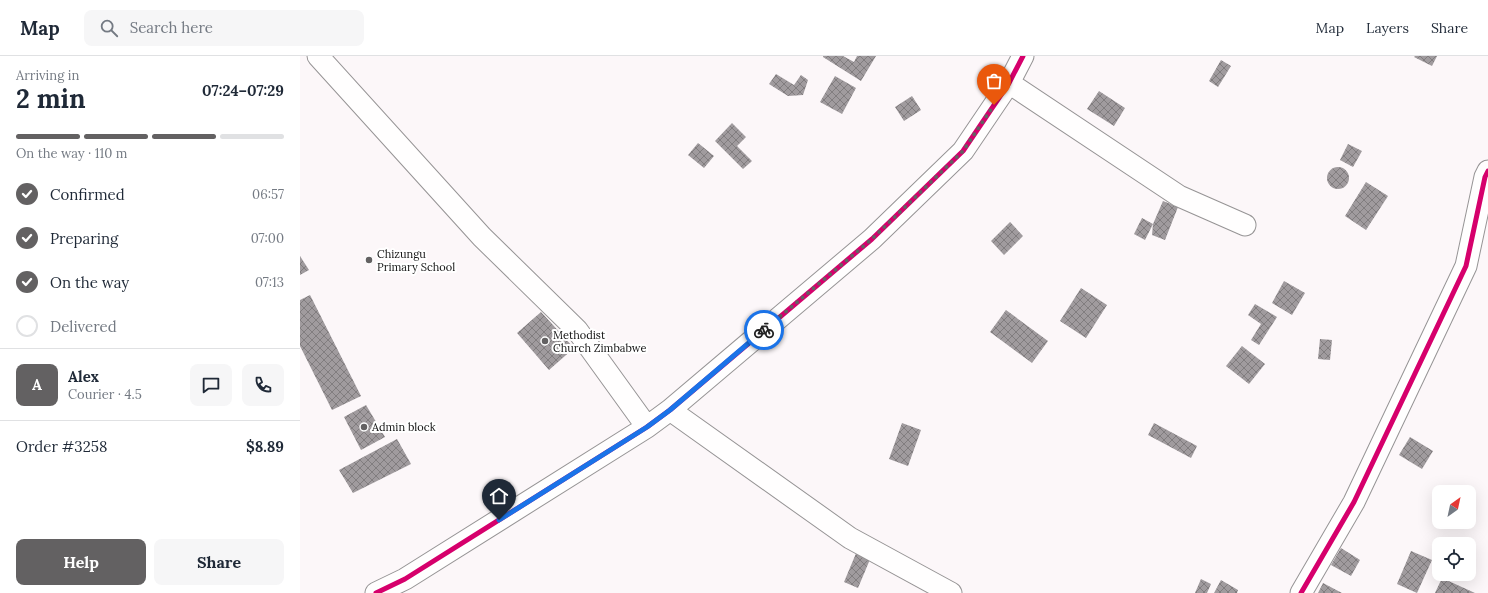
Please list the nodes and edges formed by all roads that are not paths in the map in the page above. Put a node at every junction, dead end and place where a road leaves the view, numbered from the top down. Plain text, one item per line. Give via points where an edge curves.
1 (318, 56) edge
2 (1023, 56) edge
3 (1009, 83) junction
4 (1488, 171) edge
5 (1245, 225) dead end
6 (670, 410) junction
7 (647, 427) junction
8 (376, 593) edge
9 (952, 593) edge
10 (1301, 593) edge

1 - 7 street via 482,237 576,330
2 - 3 street
3 - 5 street via 1179,196
3 - 6 street via 963,151 872,239
4 - 10 street via 1466,266 1354,502
6 - 7 street
6 - 9 street via 850,538
7 - 8 street via 406,579

